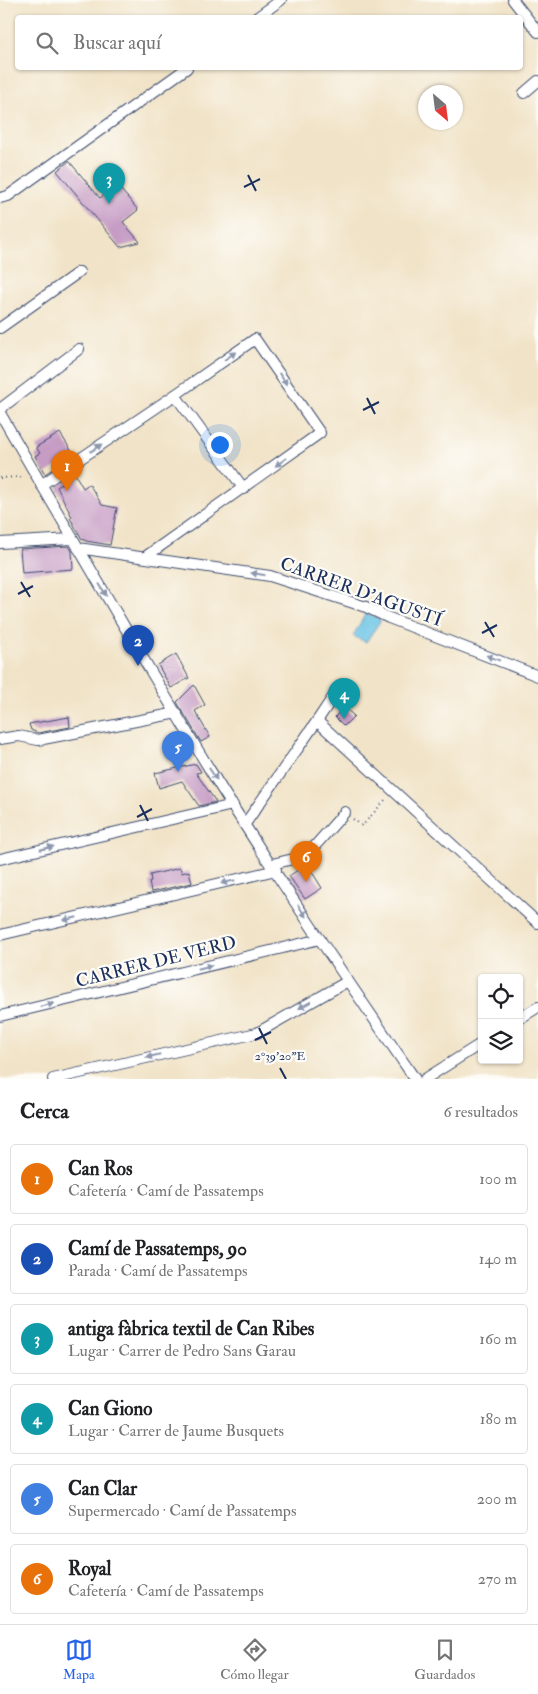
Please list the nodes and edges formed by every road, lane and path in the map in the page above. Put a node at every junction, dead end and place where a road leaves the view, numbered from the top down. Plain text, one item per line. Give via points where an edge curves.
1 (281, 0) edge
2 (513, 0) edge
3 (260, 15) edge
4 (538, 32) edge
5 (184, 70) edge
6 (538, 81) edge
7 (524, 93) dead end
8 (2, 196) edge
9 (79, 272) dead end
10 (0, 328) edge
11 (79, 349) dead end
12 (174, 395) junction
13 (0, 411) edge
14 (0, 478) edge
15 (39, 480) junction
16 (244, 488) junction
17 (72, 538) junction
18 (0, 543) edge
19 (78, 548) junction
20 (146, 557) junction
21 (537, 674) edge
22 (341, 684) dead end
23 (177, 713) junction
24 (317, 722) junction
25 (0, 739) edge
26 (394, 791) junction
27 (233, 805) junction
28 (345, 812) joint
29 (245, 824) junction
30 (0, 859) edge
31 (274, 867) junction
32 (538, 924) edge
33 (0, 935) edge
34 (320, 939) junction
35 (348, 981) junction
36 (538, 1007) edge
37 (0, 1016) edge
38 (523, 1016) edge
39 (478, 1046) edge
40 (53, 1079) edge
41 (415, 1079) edge
42 (425, 1079) edge

1 - 3 street
2 - 4 street
5 - 8 street
6 - 7 street
9 - 10 street
11 - 13 street
15 -> 12 street
12 - 16 street
12 -> 16 street via 255,338 320,433
13 - 15 street
14 - 15 path
15 - 17 street
16 - 20 street
17 - 18 street
17 - 19 street
19 - 20 street, CARRER D'AGUSTÍ
19 -> 23 street
21 -> 20 street, CARRER D'AGUSTÍ via 366,608 270,576
22 - 24 street
23 - 25 street via 38,740 19,736
23 -> 27 street
24 - 26 street
24 - 29 street
26 - 28 path via 362,826
26 - 32 street
27 - 29 street
30 -> 27 street
28 - 31 street via 306,856
29 - 31 street
31 -> 33 street
31 -> 34 street
34 - 35 street
37 -> 34 street, CARRER DE VERD
35 -> 40 street via 257,1033
35 - 41 street
36 - 38 street
39 - 42 street

